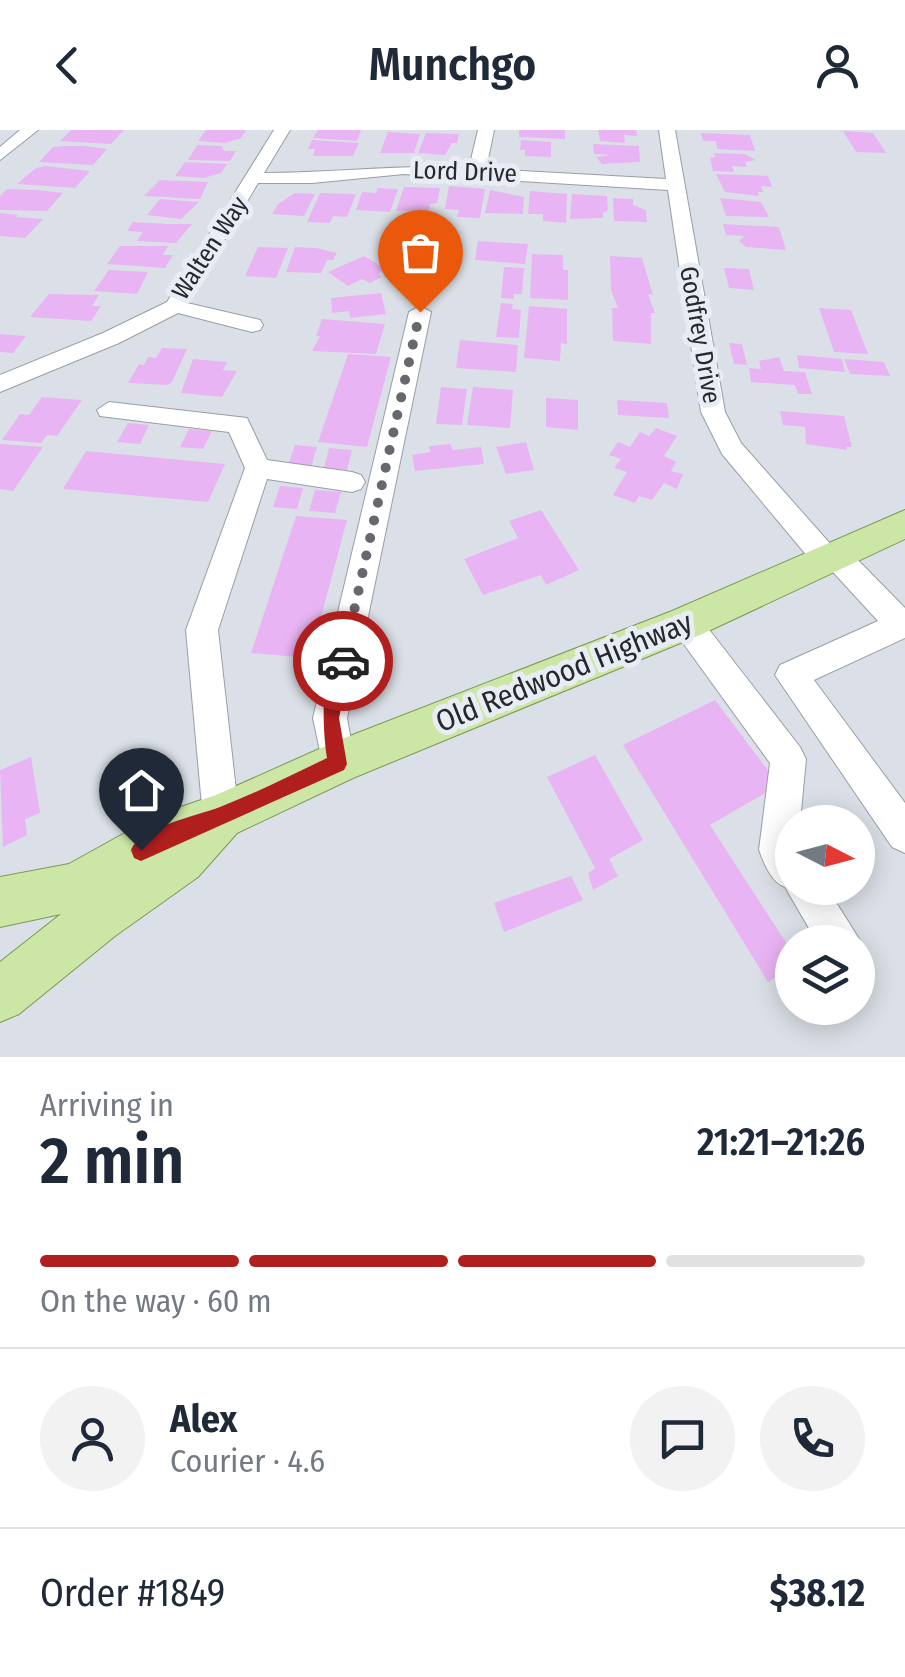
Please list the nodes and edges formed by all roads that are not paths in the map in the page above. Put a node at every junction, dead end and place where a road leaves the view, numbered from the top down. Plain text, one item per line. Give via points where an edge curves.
1 (30, 130) edge
2 (282, 130) edge
3 (486, 130) edge
4 (667, 130) edge
5 (7, 143) edge
6 (0, 155) edge
7 (477, 171) junction
8 (256, 178) junction
9 (675, 186) junction
10 (175, 306) junction
11 (420, 312) dead end
12 (252, 326) dead end
13 (0, 384) edge
14 (110, 410) dead end
15 (258, 468) junction
16 (352, 482) dead end
17 (905, 524) edge
18 (832, 559) junction
19 (686, 623) junction
20 (903, 632) edge
21 (337, 764) junction
22 (783, 805) edge
23 (222, 817) junction
24 (905, 834) edge
25 (0, 902) edge
26 (0, 995) edge

1 - 5 street
2 - 8 street, Walten Way
3 - 7 street
4 - 9 street, Godfrey Drive
5 - 6 street
7 - 8 street, Lord Drive
7 - 9 street, Lord Drive
8 - 10 street, Walten Way
9 - 18 street, Godfrey Drive via 713,412 731,448
10 - 12 street
10 - 13 street, Walten Way
11 - 21 street via 330,718
14 - 15 street via 238,424
15 - 16 street
15 - 23 street via 202,630
17 - 18 main road, Old Redwood Highway
18 - 19 main road, Old Redwood Highway
18 - 20 street, Godfrey Drive
19 - 21 main road, Old Redwood Highway
19 - 22 street via 788,759
20 - 24 street via 792,675
21 - 23 main road, Old Redwood Highway
23 - 25 main road, Old Redwood Highway via 174,832 75,887
23 - 26 main road, Old Redwood Highway via 181,860

